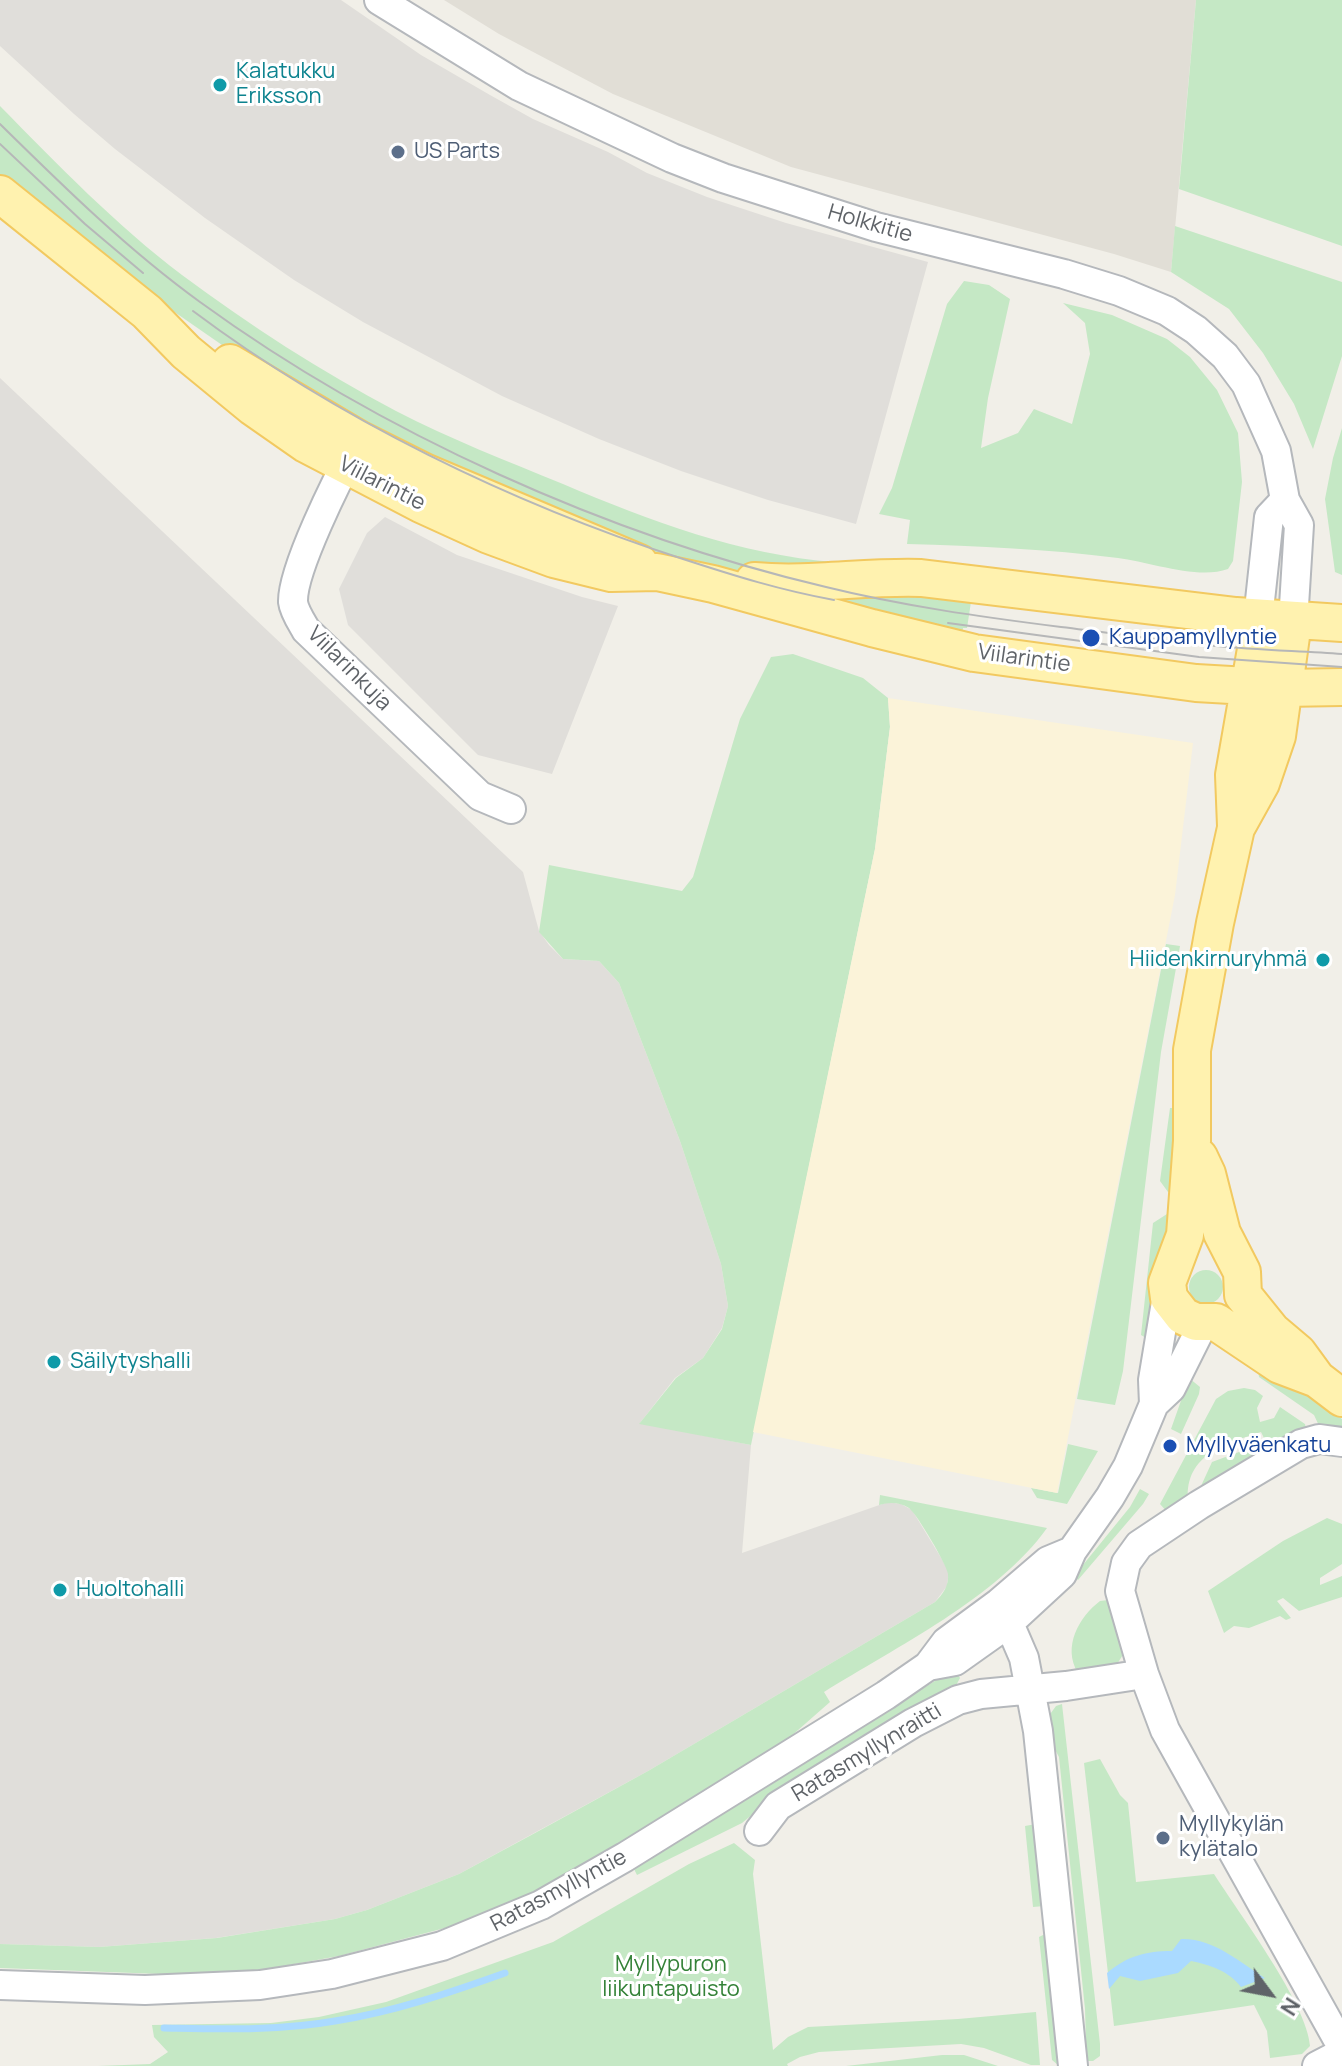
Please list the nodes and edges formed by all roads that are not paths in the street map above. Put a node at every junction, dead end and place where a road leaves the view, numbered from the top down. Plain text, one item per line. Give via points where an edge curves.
1 (379, 0) edge
2 (0, 194) edge
3 (352, 454) junction
4 (1285, 500) junction
5 (713, 584) junction
6 (1258, 619) junction
7 (1293, 622) junction
8 (1342, 623) edge
9 (1342, 687) edge
10 (1266, 688) junction
11 (511, 809) dead end
12 (1192, 1141) junction
13 (1235, 1259) junction
14 (1171, 1276) junction
15 (1243, 1295) junction
16 (1210, 1323) junction
17 (1330, 1389) edge
18 (1154, 1404) junction
19 (1342, 1442) edge
20 (1004, 1612) junction
21 (1144, 1674) junction
22 (1031, 1689) junction
23 (759, 1831) dead end
24 (0, 1985) edge
25 (1342, 2047) edge
26 (1342, 2053) edge
27 (1073, 2066) edge
28 (1317, 2066) edge

1 - 4 street, Holkkitie via 519,86 710,173 876,227 1064,274 1167,311 1215,347 1246,384 1276,451
2 - 3 main road, Viilarintie via 147,312 253,407 306,444
3 - 5 main road, Viilarintie via 489,535 554,559 611,573 657,572
3 - 11 street, Viilarinkuja via 300,570 293,604 306,630 480,796
4 - 6 street via 1269,517
4 - 7 street, Holkkitie via 1299,525
5 - 6 main road, Viilarintie via 921,578
5 - 10 main road, Viilarintie via 974,653
6 - 7 main road, Viilarintie
6 - 10 main road via 1256,649
7 - 8 main road, Viilarintie
7 - 10 main road
9 - 10 main road, Viilarintie
10 - 12 main road via 1234,775 1236,828 1192,1050
12 - 13 main road
12 - 14 main road via 1185,1235
13 - 14 street via 1208,1246 1186,1252
13 - 15 main road via 1244,1280
14 - 16 main road via 1177,1311 1189,1320
14 - 18 street, Ratasmyllyntie via 1153,1380
15 - 16 street via 1231,1314
15 - 17 main road
16 - 17 main road
16 - 18 street, Ratasmyllyntie via 1171,1388
18 - 20 street, Ratasmyllyntie via 1128,1466 1062,1574
19 - 21 street via 1319,1439 1301,1444 1199,1505 1132,1553 1120,1591
20 - 22 street
20 - 24 street, Ratasmyllyntie via 946,1642 928,1666 613,1864 541,1905 442,1946 332,1974 260,1985 145,1990
21 - 22 street, Ratasmyllynraitti
21 - 25 street via 1165,1730
22 - 23 street, Ratasmyllynraitti via 981,1694 946,1705 778,1806
22 - 27 street
26 - 28 street

